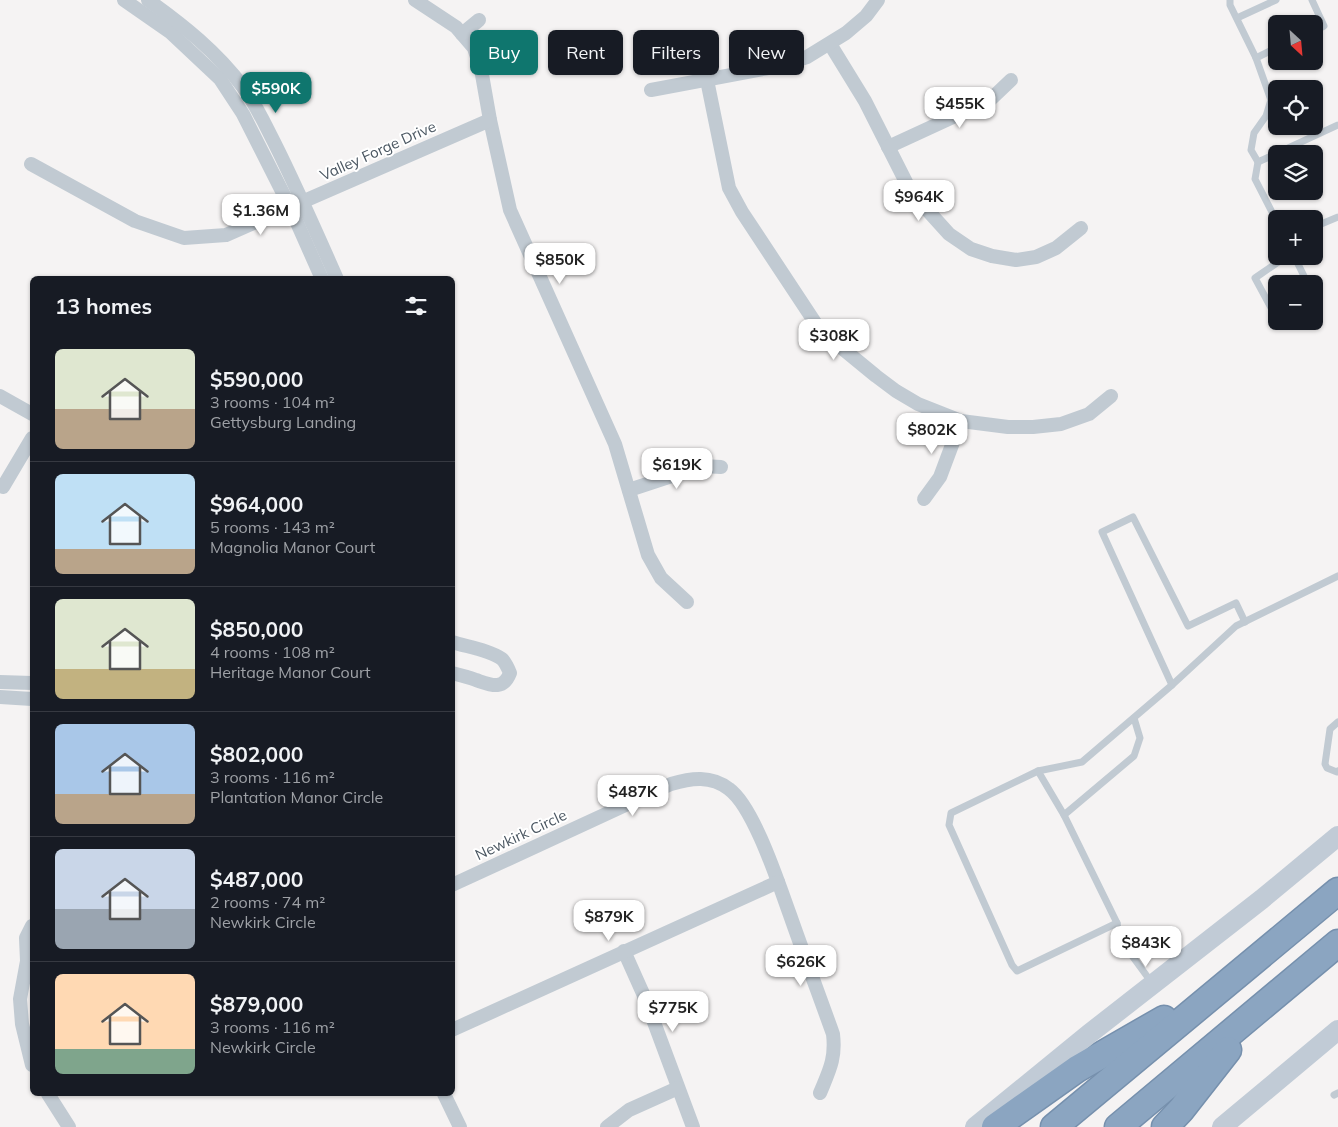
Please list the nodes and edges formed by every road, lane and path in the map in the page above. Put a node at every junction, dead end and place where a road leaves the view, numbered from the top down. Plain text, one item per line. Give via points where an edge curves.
1 (124, 0) edge
2 (148, 0) edge
3 (415, 0) edge
4 (878, 0) edge
5 (1230, 0) edge
6 (1276, 0) edge
7 (1312, 0) edge
8 (1319, 15) edge
9 (1237, 18) junction
10 (479, 20) dead end
11 (462, 34) junction
12 (830, 44) junction
13 (1268, 52) edge
14 (1256, 58) junction
15 (707, 80) junction
16 (1011, 80) dead end
17 (651, 90) dead end
18 (490, 120) junction
19 (1338, 125) edge
20 (888, 147) junction
21 (1258, 162) junction
22 (31, 164) dead end
23 (297, 205) junction
24 (1271, 210) edge
25 (1338, 217) edge
26 (1323, 223) edge
27 (1081, 228) dead end
28 (1274, 265) edge
29 (321, 276) edge
30 (335, 276) edge
31 (1268, 303) edge
32 (0, 396) edge
33 (1111, 396) dead end
34 (30, 413) edge
35 (960, 421) junction
36 (30, 442) edge
37 (721, 467) dead end
38 (4, 487) dead end
39 (629, 490) junction
40 (924, 499) dead end
41 (1337, 578) edge
42 (687, 602) dead end
43 (1244, 622) junction
44 (455, 643) edge
45 (455, 674) edge
46 (0, 682) edge
47 (30, 683) edge
48 (1172, 684) junction
49 (0, 698) edge
50 (30, 699) edge
51 (1134, 718) junction
52 (1338, 722) edge
53 (1038, 771) junction
54 (1337, 772) edge
55 (1064, 815) junction
56 (1338, 836) edge
57 (778, 882) junction
58 (455, 884) edge
59 (1338, 891) edge
60 (1116, 923) junction
61 (30, 930) edge
62 (1338, 943) edge
63 (624, 951) junction
64 (30, 957) edge
65 (1228, 983) junction
66 (1154, 984) junction
67 (1259, 1009) junction
68 (455, 1029) edge
69 (1338, 1030) edge
70 (30, 1057) edge
71 (678, 1088) junction
72 (820, 1093) dead end
73 (49, 1096) edge
74 (445, 1096) edge
75 (69, 1127) edge
76 (460, 1127) edge
77 (607, 1127) edge
78 (693, 1127) edge
79 (975, 1127) edge
80 (995, 1127) edge
81 (1054, 1127) edge
82 (1118, 1127) edge
83 (1165, 1127) edge
84 (1222, 1127) edge

1 - 23 street via 170,32 220,79
2 - 23 street via 202,42 244,88 261,115
3 - 11 street
4 - 12 street via 866,16
5 - 9 lane
6 - 9 lane
7 - 8 lane
9 - 14 lane
10 - 11 street
11 - 18 street via 474,48 481,69
12 - 15 street via 807,57 779,66
12 - 20 street via 865,101
13 - 14 lane
14 - 21 lane via 1271,100 1266,116 1254,133 1251,150
15 - 17 street
15 - 35 street via 729,188 816,324 896,391
16 - 20 street via 990,100
18 - 23 street, Valley Forge Drive
18 - 39 street via 510,210 615,444
19 - 21 lane
20 - 27 street via 911,192 949,234 971,249 1016,260 1036,257 1056,248
21 - 24 lane via 1255,179
22 - 23 street, Valley Forge Drive via 135,221 184,238 226,235
23 - 29 street
23 - 30 street
25 - 26 lane
28 - 31 lane via 1254,278
32 - 34 street
33 - 35 street via 1090,414 1062,424 1008,427
35 - 40 street via 940,476
36 - 38 street
37 - 39 street via 702,466
39 - 42 street via 648,555 662,578
41 - 43 lane
43 - 48 lane
43 - 48 lane via 1236,603 1188,626 1133,517 1102,532
44 - 45 street via 501,659 510,673 507,680 492,685
46 - 47 street
48 - 51 lane
49 - 50 street
51 - 53 lane via 1082,762
51 - 55 lane via 1140,738 1134,756
52 - 54 lane via 1330,728 1325,764
53 - 55 lane
53 - 60 lane via 951,813 949,825 1012,965 1017,970
55 - 60 lane
56 - 66 main road
57 - 58 street, Newkirk Circle via 740,800 731,789 705,778 671,784
57 - 63 street
57 - 72 street, Newkirk Circle via 833,1034 834,1061
59 - 65 highway
60 - 66 lane via 1119,938
61 - 64 street via 26,938
62 - 67 highway
63 - 68 street
63 - 71 street
64 - 70 street via 20,999
65 - 80 highway via 1077,1070
65 - 81 highway
66 - 79 main road
67 - 82 highway
67 - 83 highway
69 - 84 main road
71 - 77 street via 629,1110
71 - 78 street
73 - 75 street
74 - 76 street

